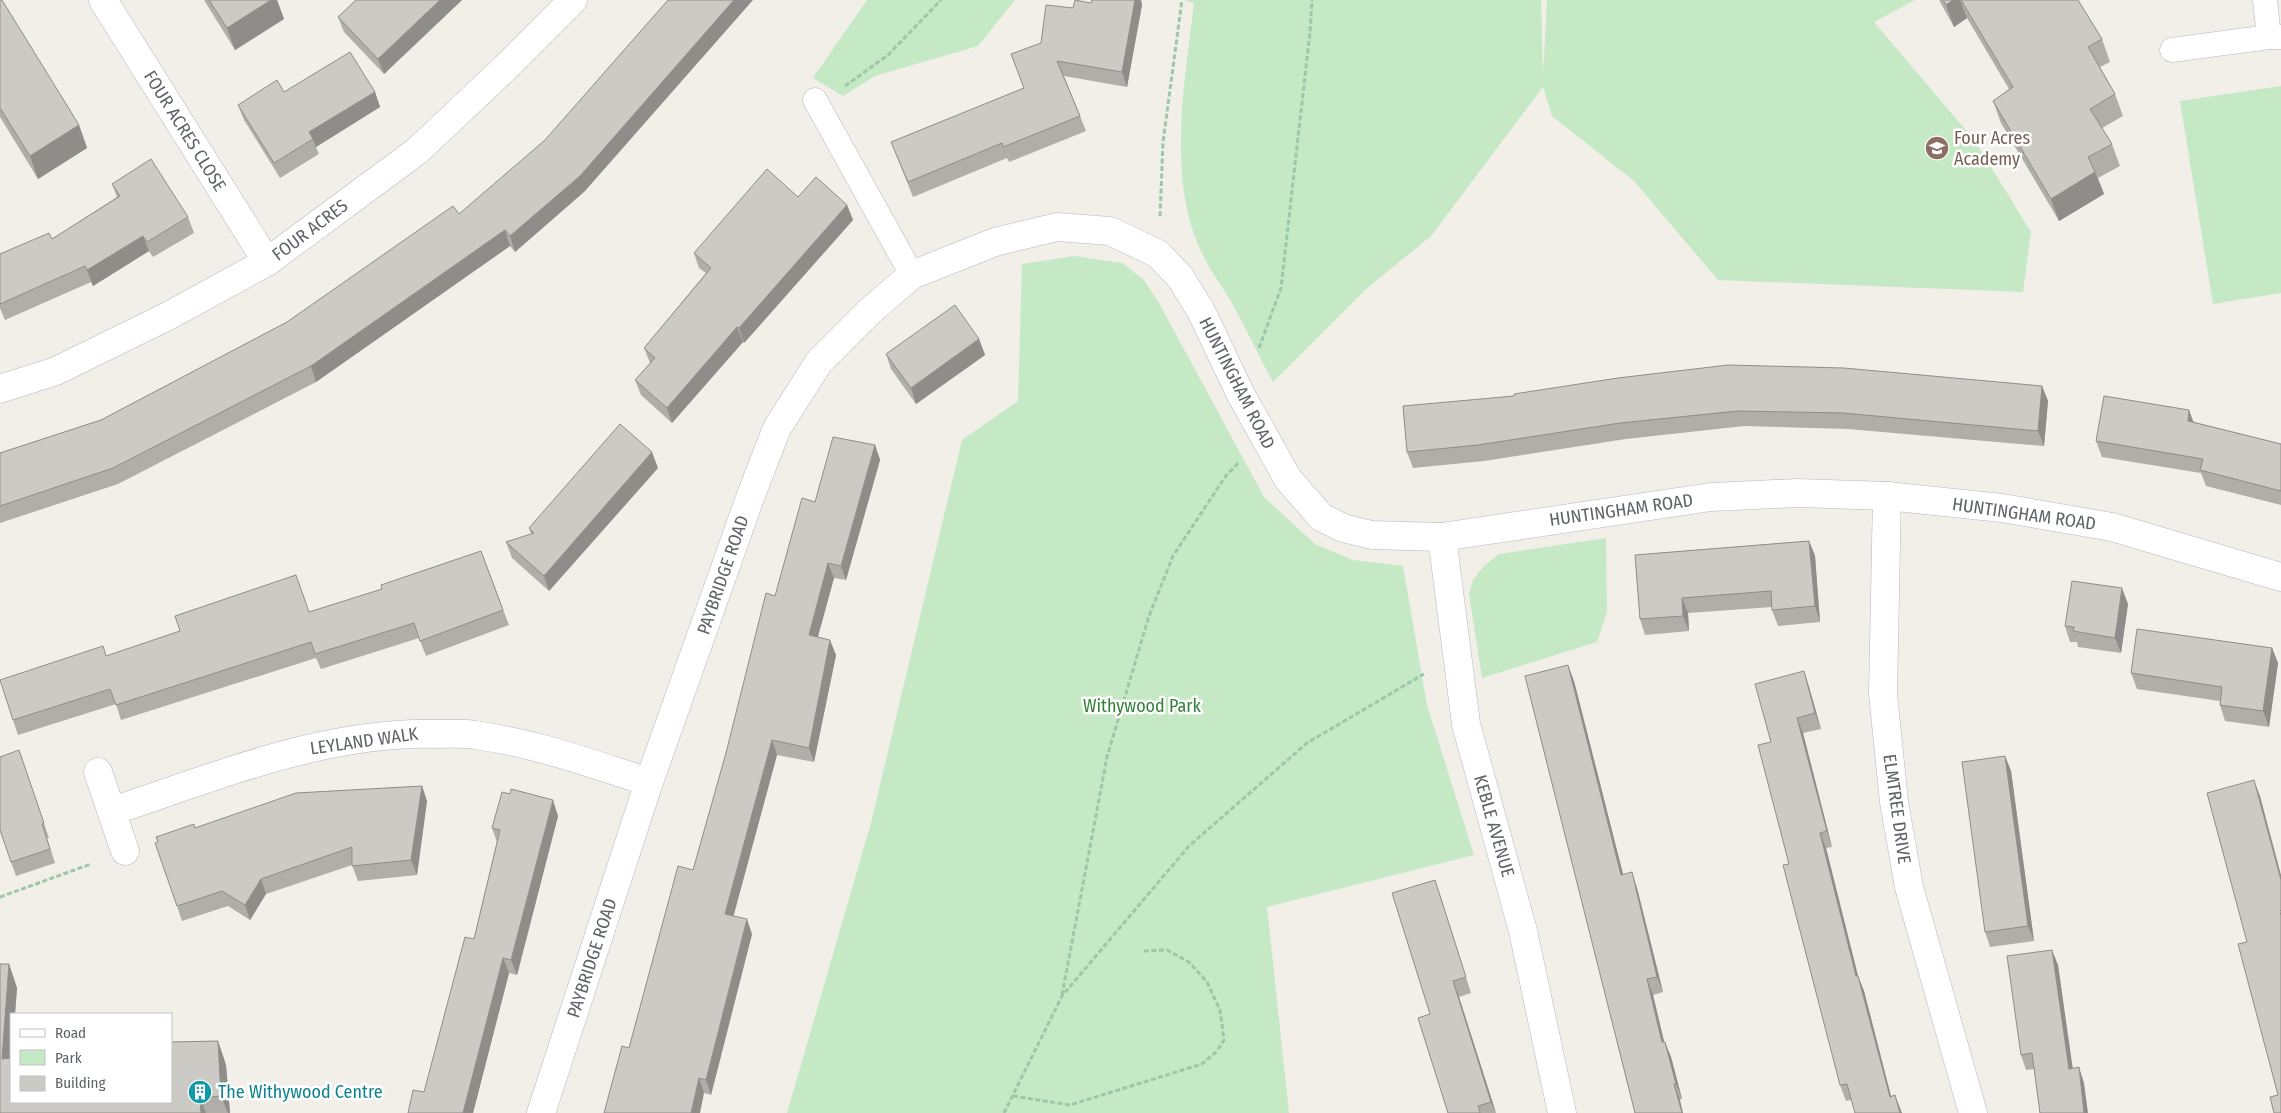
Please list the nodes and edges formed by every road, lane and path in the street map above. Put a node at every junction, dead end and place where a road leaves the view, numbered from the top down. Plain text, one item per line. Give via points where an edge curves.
1 (103, 0) edge
2 (573, 0) edge
3 (941, 0) edge
4 (1182, 0) edge
5 (1312, 0) edge
6 (2265, 0) edge
7 (2275, 37) edge
8 (2172, 50) dead end
9 (819, 107) joint
10 (1110, 231) joint
11 (1158, 254) junction
12 (267, 262) junction
13 (912, 275) junction
14 (0, 389) edge
15 (1240, 393) junction
16 (1265, 438) junction
17 (1887, 496) junction
18 (1442, 537) junction
19 (2281, 577) edge
20 (1457, 655) junction
21 (98, 772) dead end
22 (650, 782) junction
23 (112, 811) junction
24 (125, 851) joint
25 (0, 897) edge
26 (1142, 951) dead end
27 (1062, 996) junction
28 (1013, 1096) junction
29 (541, 1113) edge
30 (1004, 1113) edge
31 (1562, 1113) edge
32 (1973, 1113) edge

1 - 12 street, FOUR ACRES CLOSE
2 - 12 street, FOUR ACRES via 417,150
3 - 9 path via 888,55
4 - 11 path via 1163,142
5 - 15 path via 1281,288
6 - 7 lane
7 - 8 lane
9 - 13 lane
10 - 11 street, HUNTINGHAM ROAD
10 - 13 street, PAYBRIDGE ROAD via 1057,227 996,242
11 - 15 street, HUNTINGHAM ROAD via 1180,277 1197,304
12 - 14 street, FOUR ACRES via 168,316 56,371
13 - 22 street, PAYBRIDGE ROAD via 819,362 777,428
15 - 16 street, HUNTINGHAM ROAD
16 - 18 street, HUNTINGHAM ROAD via 1288,479 1321,517 1343,528 1372,535
16 - 27 path via 1224,477 1173,556 1149,616 1108,757
17 - 18 street, HUNTINGHAM ROAD via 1798,493 1711,497
17 - 19 street, HUNTINGHAM ROAD via 2002,508 2112,527
17 - 32 street, ELMTREE DRIVE via 1883,694 1894,802 1909,887
18 - 20 street, KEBLE AVENUE
20 - 27 path via 1307,743 1189,846
20 - 31 street, KEBLE AVENUE via 1466,724 1523,931
21 - 23 street
22 - 23 street, LEYLAND WALK via 536,747 473,734 413,733 337,741 288,753
22 - 29 street, PAYBRIDGE ROAD
23 - 24 street
24 - 25 path
26 - 28 path via 1167,950 1189,962 1207,982 1220,1010 1224,1040 1217,1051 1202,1064 1070,1105
27 - 28 path
28 - 30 path

